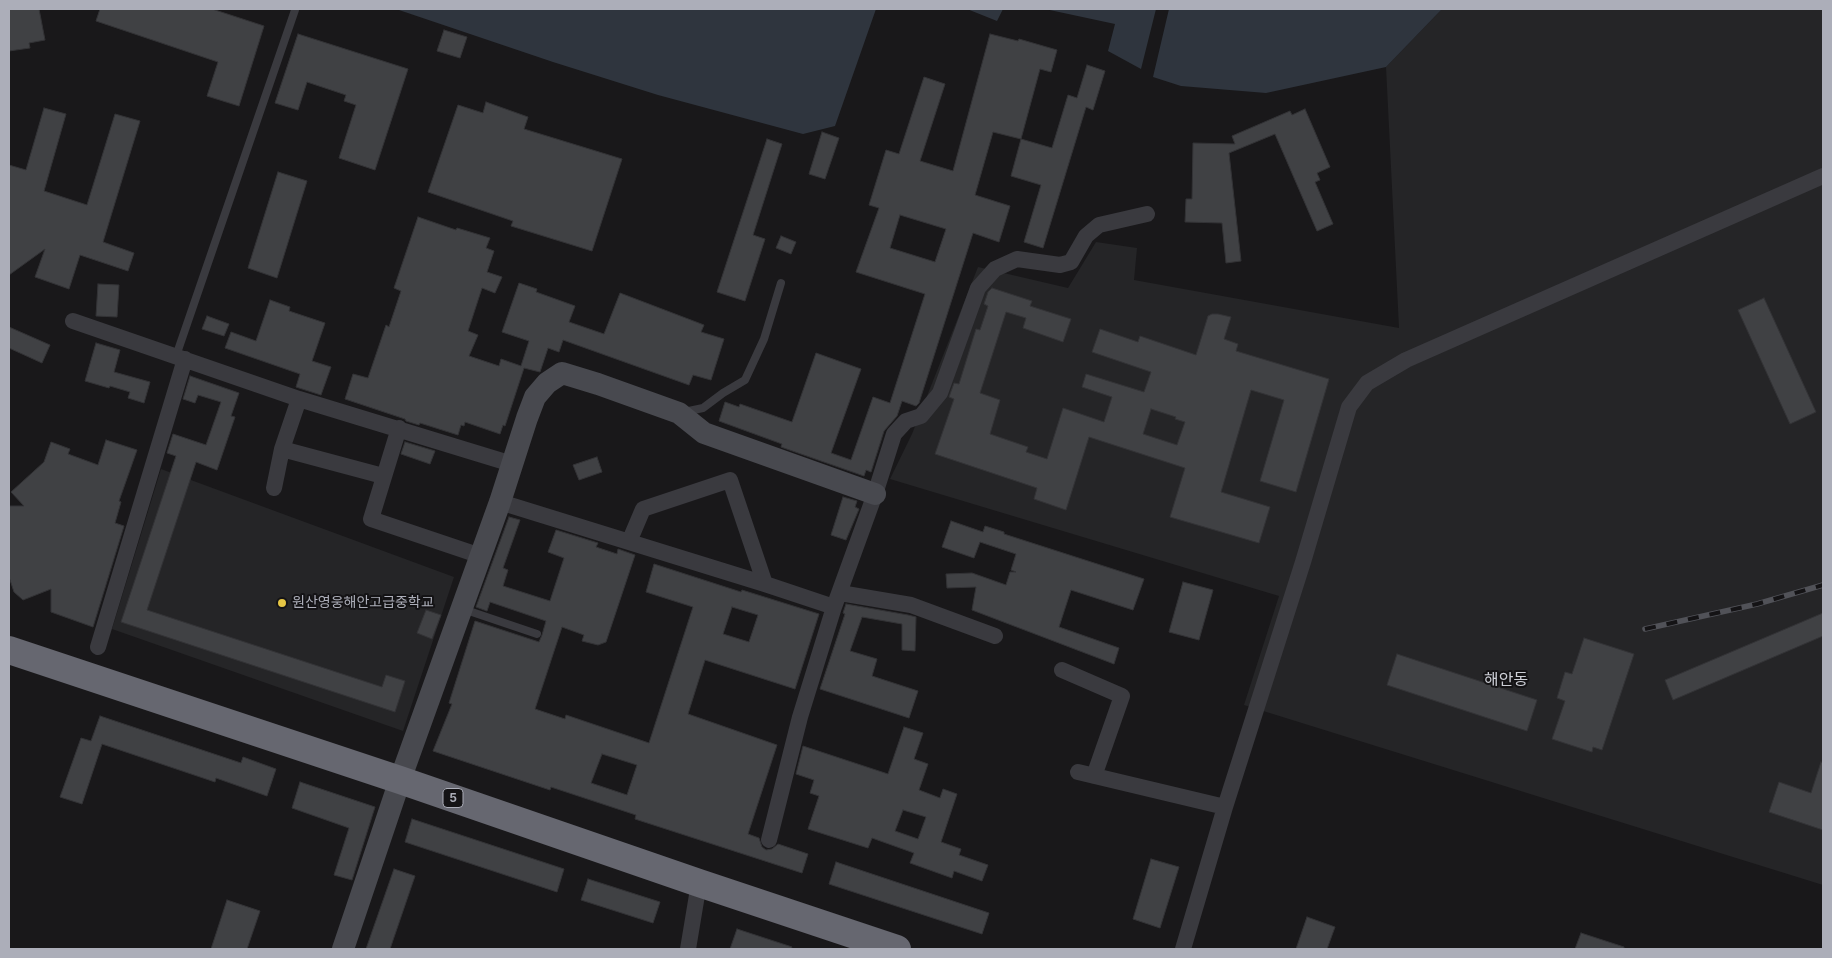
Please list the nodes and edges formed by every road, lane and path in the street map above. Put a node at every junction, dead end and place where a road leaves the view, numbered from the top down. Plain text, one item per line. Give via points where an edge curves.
1 (295, 10) edge
2 (1823, 176) edge
3 (1147, 214) dead end
4 (781, 283) dead end
5 (73, 321) dead end
6 (180, 358) junction
7 (299, 399) junction
8 (679, 413) junction
9 (399, 428) junction
10 (282, 449) junction
11 (512, 464) junction
12 (383, 476) junction
13 (274, 488) dead end
14 (875, 494) junction
15 (500, 502) junction
16 (630, 542) junction
17 (481, 556) junction
18 (765, 584) junction
19 (837, 600) junction
20 (462, 609) junction
21 (537, 634) dead end
22 (995, 636) dead end
23 (98, 647) dead end
24 (9, 650) edge
25 (1062, 670) dead end
26 (400, 780) junction
27 (1225, 806) junction
28 (769, 840) dead end
29 (700, 883) junction
30 (344, 949) edge
31 (690, 949) edge
32 (897, 949) edge
33 (1183, 949) edge

1 - 6 lane
2 - 27 street via 1406,360 1366,383 1349,408
3 - 14 street via 1099,225 1086,236 1071,262 1060,265 1017,258 995,269 978,288 940,393 921,416 906,421 894,434
4 - 8 lane via 764,339 745,380 703,408
5 - 6 street
6 - 7 street
6 - 23 street
7 - 9 street
7 - 10 street
8 - 11 street via 562,373 535,397
8 - 14 street via 704,432
9 - 11 street
9 - 12 street
10 - 12 street
10 - 13 street
11 - 15 street
12 - 17 street via 371,519
14 - 19 street
15 - 16 street
15 - 17 street
16 - 18 street
16 - 18 street via 643,509 730,480
17 - 20 street
18 - 19 street
19 - 22 street via 911,605
19 - 28 street via 800,717
20 - 21 lane
20 - 26 street
24 - 26 highway, 5
25 - 27 street via 1122,696 1086,774
26 - 29 highway, 5
26 - 30 street
27 - 33 street
29 - 31 street
29 - 32 highway, 5

